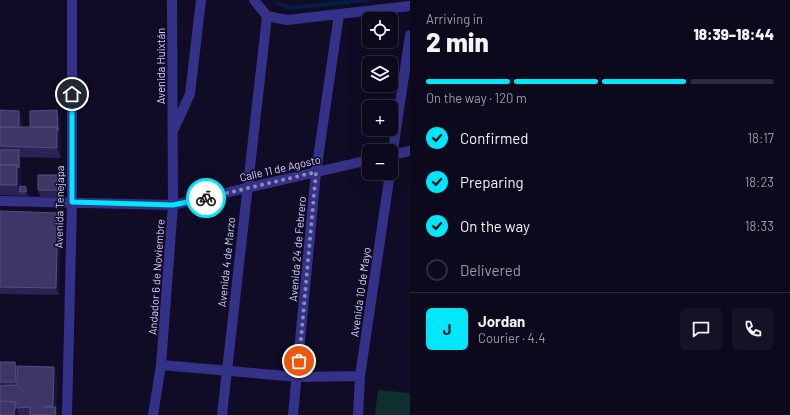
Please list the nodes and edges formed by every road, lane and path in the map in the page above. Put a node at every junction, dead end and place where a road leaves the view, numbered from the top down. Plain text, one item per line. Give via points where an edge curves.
1 (72, 0) edge
2 (172, 0) edge
3 (201, 0) edge
4 (254, 0) edge
5 (410, 6) edge
6 (339, 14) junction
7 (267, 16) junction
8 (410, 35) edge
9 (172, 132) junction
10 (393, 144) edge
11 (410, 151) edge
12 (398, 155) edge
13 (362, 162) edge
14 (316, 172) junction
15 (389, 180) edge
16 (246, 188) junction
17 (0, 201) edge
18 (72, 202) junction
19 (173, 205) junction
20 (161, 365) junction
21 (227, 371) junction
22 (360, 376) junction
23 (298, 377) junction
24 (67, 415) edge
25 (153, 415) edge
26 (222, 415) edge
27 (293, 415) edge
28 (358, 415) edge

1 - 18 street, Avenida Tenejapa
2 - 9 street, Avenida Huixtán
3 - 9 street, Andador 6 de Noviembre via 190,94
4 - 7 street
5 - 6 street
6 - 7 street via 288,20
6 - 14 street, Avenida 24 de Febrero
7 - 16 street, Avenida 4 de Marzo
8 - 10 street
9 - 19 street, Andador 6 de Noviembre
11 - 12 street
13 - 14 street, Calle 11 de Agosto
14 - 16 street, Calle 11 de Agosto
14 - 23 street, Avenida 24 de Febrero
15 - 22 street, Avenida 10 de Mayo
16 - 19 street, Calle 11 de Agosto
16 - 21 street, Avenida 4 de Marzo
17 - 18 street, Calle 11 de Agosto
18 - 19 street, Calle 11 de Agosto
18 - 24 street, Avenida Tenejapa
19 - 20 street, Andador 6 de Noviembre
20 - 21 street
20 - 25 street, Andador 6 de Noviembre
21 - 23 street
21 - 26 street, Avenida 4 de Marzo
22 - 23 street
22 - 28 street, Avenida 10 de Mayo
23 - 27 street, Avenida 24 de Febrero

